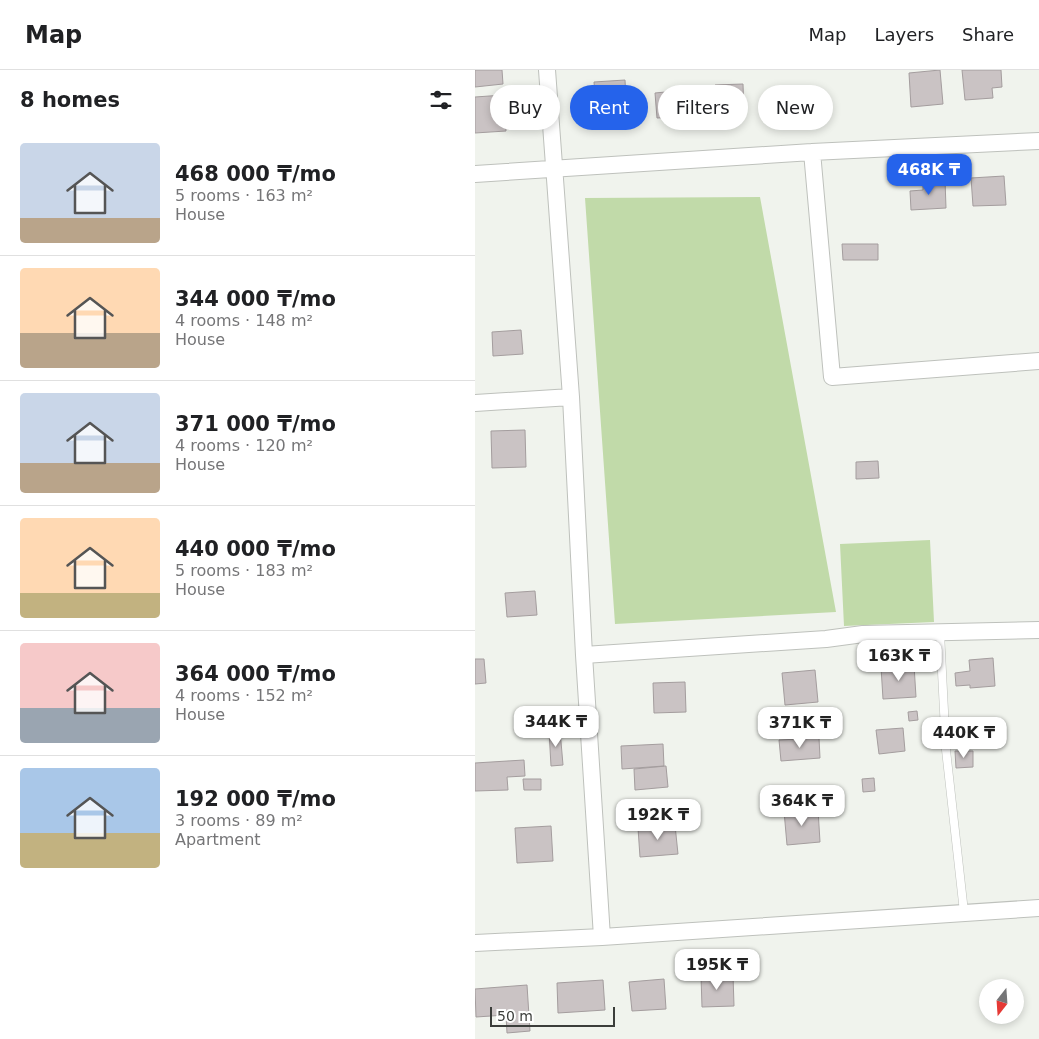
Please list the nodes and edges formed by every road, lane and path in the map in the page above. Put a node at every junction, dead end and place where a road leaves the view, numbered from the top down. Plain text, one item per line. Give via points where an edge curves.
1 (547, 70) edge
2 (1039, 141) edge
3 (812, 152) junction
4 (553, 169) junction
5 (475, 174) edge
6 (1039, 361) edge
7 (571, 397) junction
8 (475, 403) edge
9 (1039, 630) edge
10 (940, 633) junction
11 (584, 655) junction
12 (1039, 908) edge
13 (964, 912) junction
14 (602, 937) junction
15 (475, 943) edge

1 - 4 street
2 - 3 street
3 - 4 street
3 - 6 street via 832,377
4 - 5 street
4 - 7 street
7 - 8 street
7 - 11 street
9 - 10 street
10 - 11 street via 863,634 826,640
10 - 13 lane via 946,750
11 - 14 street
12 - 13 street
13 - 14 street
14 - 15 street

